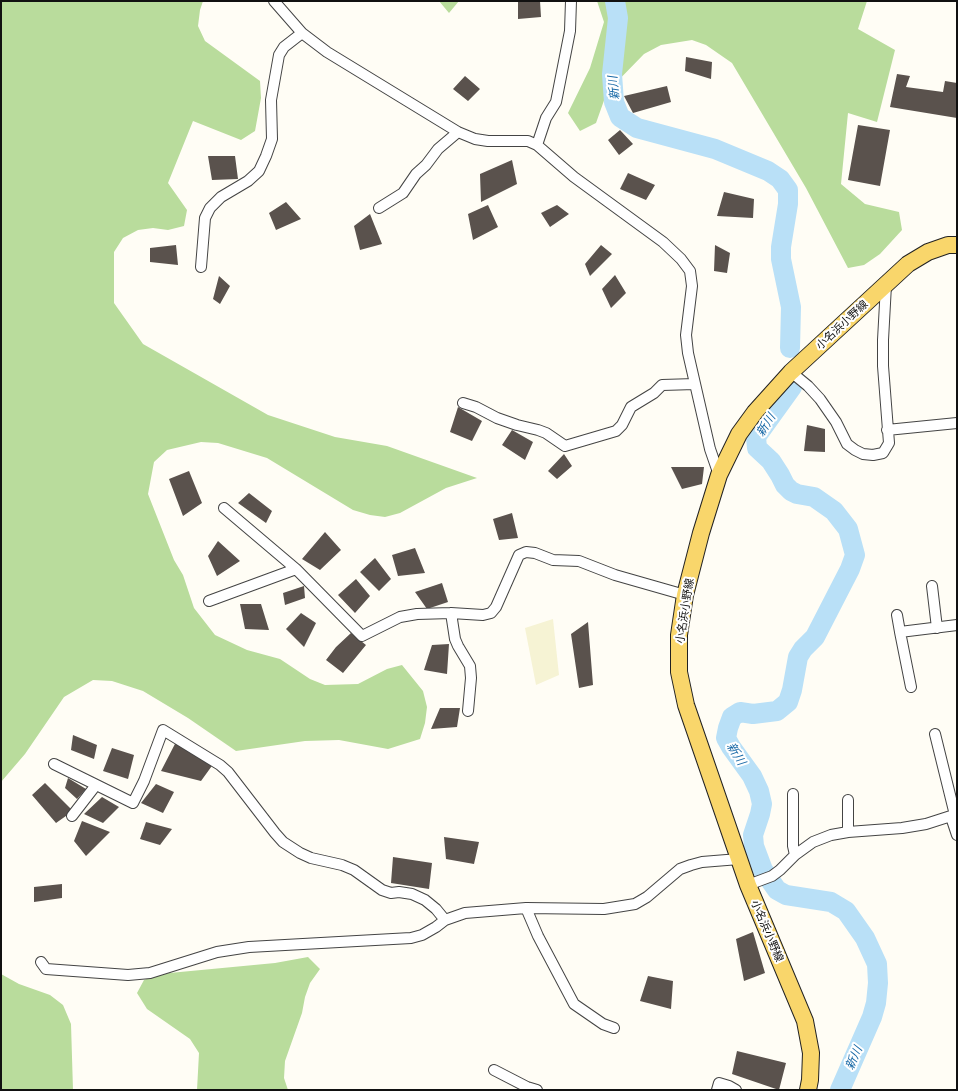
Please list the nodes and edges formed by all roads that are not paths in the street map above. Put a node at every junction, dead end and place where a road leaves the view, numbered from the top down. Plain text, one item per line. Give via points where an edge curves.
1 (274, 1) edge
2 (571, 1) edge
3 (302, 33) junction
4 (458, 132) junction
5 (537, 145) junction
6 (379, 208) dead end
7 (957, 245) edge
8 (201, 267) dead end
9 (886, 285) junction
10 (791, 372) junction
11 (695, 384) junction
12 (463, 403) dead end
13 (957, 423) edge
14 (887, 430) junction
15 (719, 475) junction
16 (224, 508) dead end
17 (296, 569) junction
18 (932, 586) dead end
19 (686, 595) junction
20 (209, 602) dead end
21 (451, 613) junction
22 (897, 615) dead end
23 (957, 625) edge
24 (937, 628) junction
25 (900, 632) junction
26 (911, 687) dead end
27 (468, 711) dead end
28 (935, 734) dead end
29 (54, 764) dead end
30 (96, 785) junction
31 (793, 794) dead end
32 (848, 800) dead end
33 (954, 815) edge
34 (72, 816) dead end
35 (848, 832) junction
36 (957, 835) edge
37 (795, 855) junction
38 (739, 859) junction
39 (752, 883) junction
40 (526, 908) junction
41 (445, 920) junction
42 (41, 962) dead end
43 (614, 1028) dead end
44 (494, 1070) dead end
45 (537, 1090) edge
46 (717, 1090) edge
47 (736, 1090) edge
48 (808, 1090) edge

1 - 3 street
2 - 5 street via 570,32 556,102 546,118
3 - 4 street via 327,52
3 - 8 street via 279,54 272,100 272,139 259,171 248,181 221,197 210,208 205,218
4 - 5 street via 475,139 528,141
4 - 6 street via 438,149 403,193
5 - 11 street via 574,177 663,242 690,271 692,286 686,334
7 - 9 main road, 小名浜小野線 via 948,245 928,252 908,264
9 - 10 main road, 小名浜小野線
9 - 14 street via 883,366
10 - 14 street via 820,399 836,422 846,444 855,450 873,456 883,453 889,443
10 - 15 main road, 小名浜小野線 via 738,434
11 - 12 street via 662,385 631,407 622,426 616,431 565,446 538,430 497,418
11 - 15 street via 710,449
13 - 14 street
15 - 19 main road, 小名浜小野線
16 - 17 street
17 - 20 street
17 - 21 street via 362,636 400,617
18 - 24 street
19 - 21 street via 615,575 579,561 553,560 526,552 519,555 496,608 491,613
19 - 38 main road, 小名浜小野線 via 679,635 679,672 686,705
21 - 27 street via 455,639 470,666
22 - 25 street
23 - 24 street
24 - 25 street
25 - 26 street
28 - 33 street
29 - 30 street
30 - 34 street
30 - 41 street via 133,803 163,730 228,772 275,834 300,854 354,870 382,890 412,894 436,908
31 - 37 street
32 - 35 street
33 - 35 street via 902,828
33 - 36 street
35 - 37 street via 812,842
37 - 39 street via 772,876
38 - 39 main road, 小名浜小野線
38 - 40 street via 702,862 680,869 635,904 604,909
39 - 48 main road, 小名浜小野線 via 805,1021 811,1053
40 - 41 street via 465,913
40 - 43 street via 574,1004 603,1024
41 - 42 street via 411,938 249,947 217,952 150,972 128,975 46,969
44 - 45 street
46 - 47 street via 718,1083

